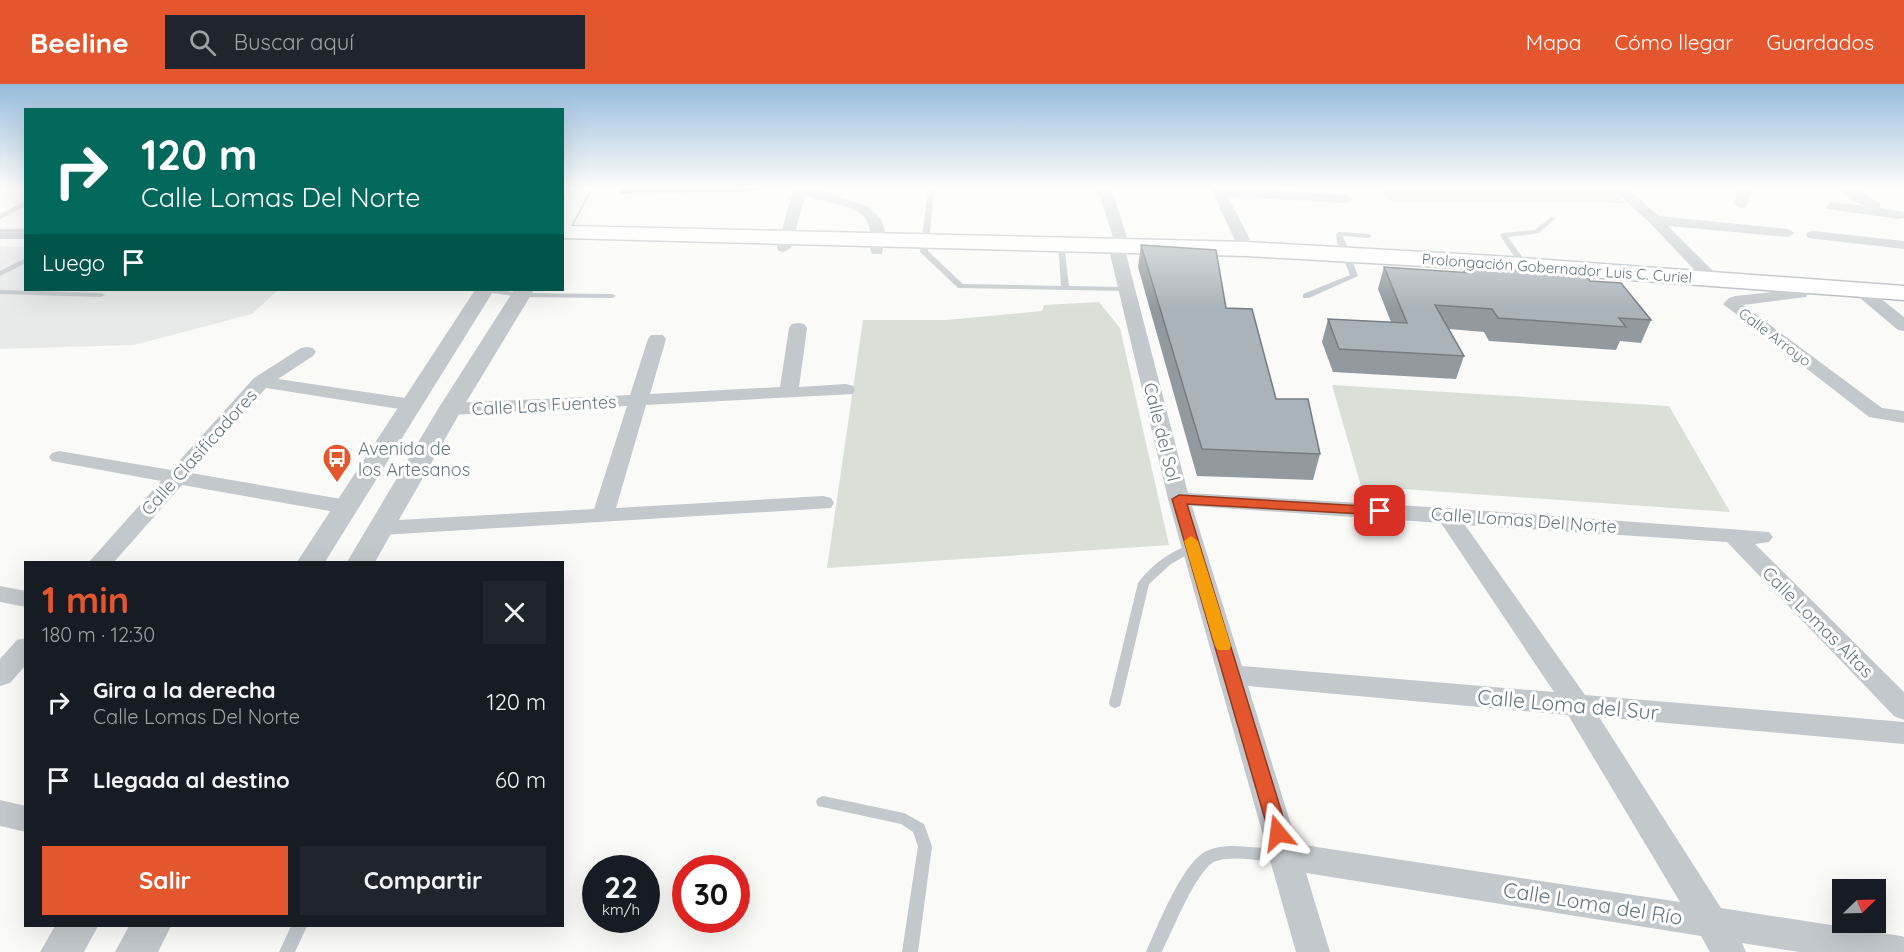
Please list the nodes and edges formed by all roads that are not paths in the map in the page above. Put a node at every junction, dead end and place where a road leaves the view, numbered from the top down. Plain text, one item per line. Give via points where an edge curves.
1 (789, 228) edge
2 (876, 228) edge
3 (927, 228) edge
4 (1114, 228) edge
5 (1236, 228) edge
6 (1543, 228) edge
7 (1662, 228) edge
8 (1732, 228) edge
9 (564, 232) edge
10 (1788, 233) dead end
11 (1813, 235) dead end
12 (1369, 236) dead end
13 (564, 240) edge
14 (785, 242) junction
15 (878, 245) junction
16 (1904, 245) edge
17 (925, 246) junction
18 (1062, 248) junction
19 (1120, 249) junction
20 (1247, 249) junction
21 (1348, 259) junction
22 (24, 261) edge
23 (1524, 265) junction
24 (0, 267) edge
25 (12, 267) junction
26 (0, 274) edge
27 (1710, 278) junction
28 (1065, 288) junction
29 (1127, 289) junction
30 (484, 291) edge
31 (504, 291) edge
32 (0, 292) edge
33 (523, 292) edge
34 (1904, 293) edge
35 (1800, 294) junction
36 (1865, 294) junction
37 (101, 295) dead end
38 (612, 296) dead end
39 (1306, 296) dead end
40 (1904, 301) edge
41 (1904, 326) edge
42 (798, 328) dead end
43 (657, 339) dead end
44 (306, 352) dead end
45 (261, 382) junction
46 (846, 390) dead end
47 (789, 393) junction
48 (638, 400) junction
49 (412, 405) junction
50 (450, 409) junction
51 (1904, 417) edge
52 (59, 458) dead end
53 (412, 474) junction
54 (367, 476) junction
55 (176, 478) junction
56 (1179, 499) junction
57 (823, 503) dead end
58 (347, 507) junction
59 (603, 515) junction
60 (1447, 515) junction
61 (381, 528) junction
62 (1733, 535) junction
63 (1761, 537) dead end
64 (1193, 547) junction
65 (102, 561) edge
66 (312, 561) edge
67 (362, 561) edge
68 (0, 594) edge
69 (24, 599) edge
70 (24, 649) edge
71 (1232, 675) junction
72 (0, 676) edge
73 (1115, 703) dead end
74 (1577, 705) junction
75 (1904, 709) edge
76 (1904, 733) edge
77 (823, 802) dead end
78 (0, 813) edge
79 (24, 819) edge
80 (1285, 856) junction
81 (1709, 921) junction
82 (77, 927) edge
83 (150, 927) edge
84 (299, 927) edge
85 (61, 952) edge
86 (136, 952) edge
87 (287, 952) edge
88 (910, 952) edge
89 (1154, 952) edge
90 (1313, 952) edge
91 (1729, 952) edge
92 (1901, 952) edge

1 - 14 street
2 - 15 street
3 - 17 lane
4 - 19 street, Calle del Sol
5 - 20 street
6 - 23 lane via 1538,232 1503,235
7 - 27 street
8 - 10 street
9 - 14 main road, Prolongación Gobernador Luis C. Curiel
11 - 16 street
12 - 21 lane via 1339,234
13 - 14 main road, Prolongación Gobernador Luis C. Curiel
14 - 15 main road, Prolongación Gobernador Luis C. Curiel
15 - 17 main road, Prolongación Gobernador Luis C. Curiel
17 - 18 main road, Prolongación Gobernador Luis C. Curiel
17 - 28 lane via 961,285
18 - 19 main road, Prolongación Gobernador Luis C. Curiel
18 - 28 lane
19 - 20 main road, Prolongación Gobernador Luis C. Curiel
19 - 21 main road, Prolongación Gobernador Luis C. Curiel
19 - 29 street, Calle del Sol
20 - 21 main road, Prolongación Gobernador Luis C. Curiel
21 - 23 main road, Prolongación Gobernador Luis C. Curiel
21 - 35 main road, Prolongación Gobernador Luis C. Curiel
21 - 39 lane via 1355,273 1352,278
22 - 25 lane
23 - 27 main road, Prolongación Gobernador Luis C. Curiel
24 - 25 lane
25 - 26 lane
27 - 36 main road, Prolongación Gobernador Luis C. Curiel
28 - 29 lane
29 - 56 street, Calle del Sol
30 - 49 street
31 - 33 lane
32 - 37 lane
33 - 38 lane
33 - 50 street
34 - 36 main road, Prolongación Gobernador Luis C. Curiel
35 - 36 main road, Prolongación Gobernador Luis C. Curiel
35 - 51 street, Calle Arroyo via 1731,304 1876,413
36 - 40 main road, Prolongación Gobernador Luis C. Curiel
36 - 41 street
42 - 47 street
43 - 48 street
44 - 45 street, Calle Clasificadores
45 - 49 street
45 - 55 street, Calle Clasificadores
46 - 47 street, Calle Las Fuentes
47 - 48 street, Calle Las Fuentes
48 - 50 street, Calle Las Fuentes
48 - 59 street
49 - 54 street
50 - 53 street
52 - 55 street
53 - 54 street
53 - 61 street
54 - 58 street
55 - 58 street
55 - 65 street, Calle Clasificadores
56 - 60 street, Calle Lomas Del Norte
56 - 64 street, Calle del Sol
57 - 59 street
58 - 66 street
59 - 61 street
60 - 62 street, Calle Lomas Del Norte
60 - 74 street
61 - 67 street
62 - 63 street, Calle Lomas Del Norte
62 - 75 street, Calle Lomas Altas
64 - 71 street, Calle del Sol
64 - 73 lane via 1176,555 1144,583
68 - 69 street
70 - 72 street
71 - 74 street, Calle Loma del Sur
71 - 80 street, Calle del Sol
74 - 76 street, Calle Loma del Sur
74 - 81 street
77 - 88 lane via 904,819 918,828 925,846
78 - 79 street
80 - 81 street, Calle Loma del Río
80 - 89 lane via 1210,856 1195,869
80 - 90 street, Calle del Sol
81 - 91 street
81 - 92 street, Calle Loma del Río
82 - 85 street
83 - 86 street
84 - 87 lane

